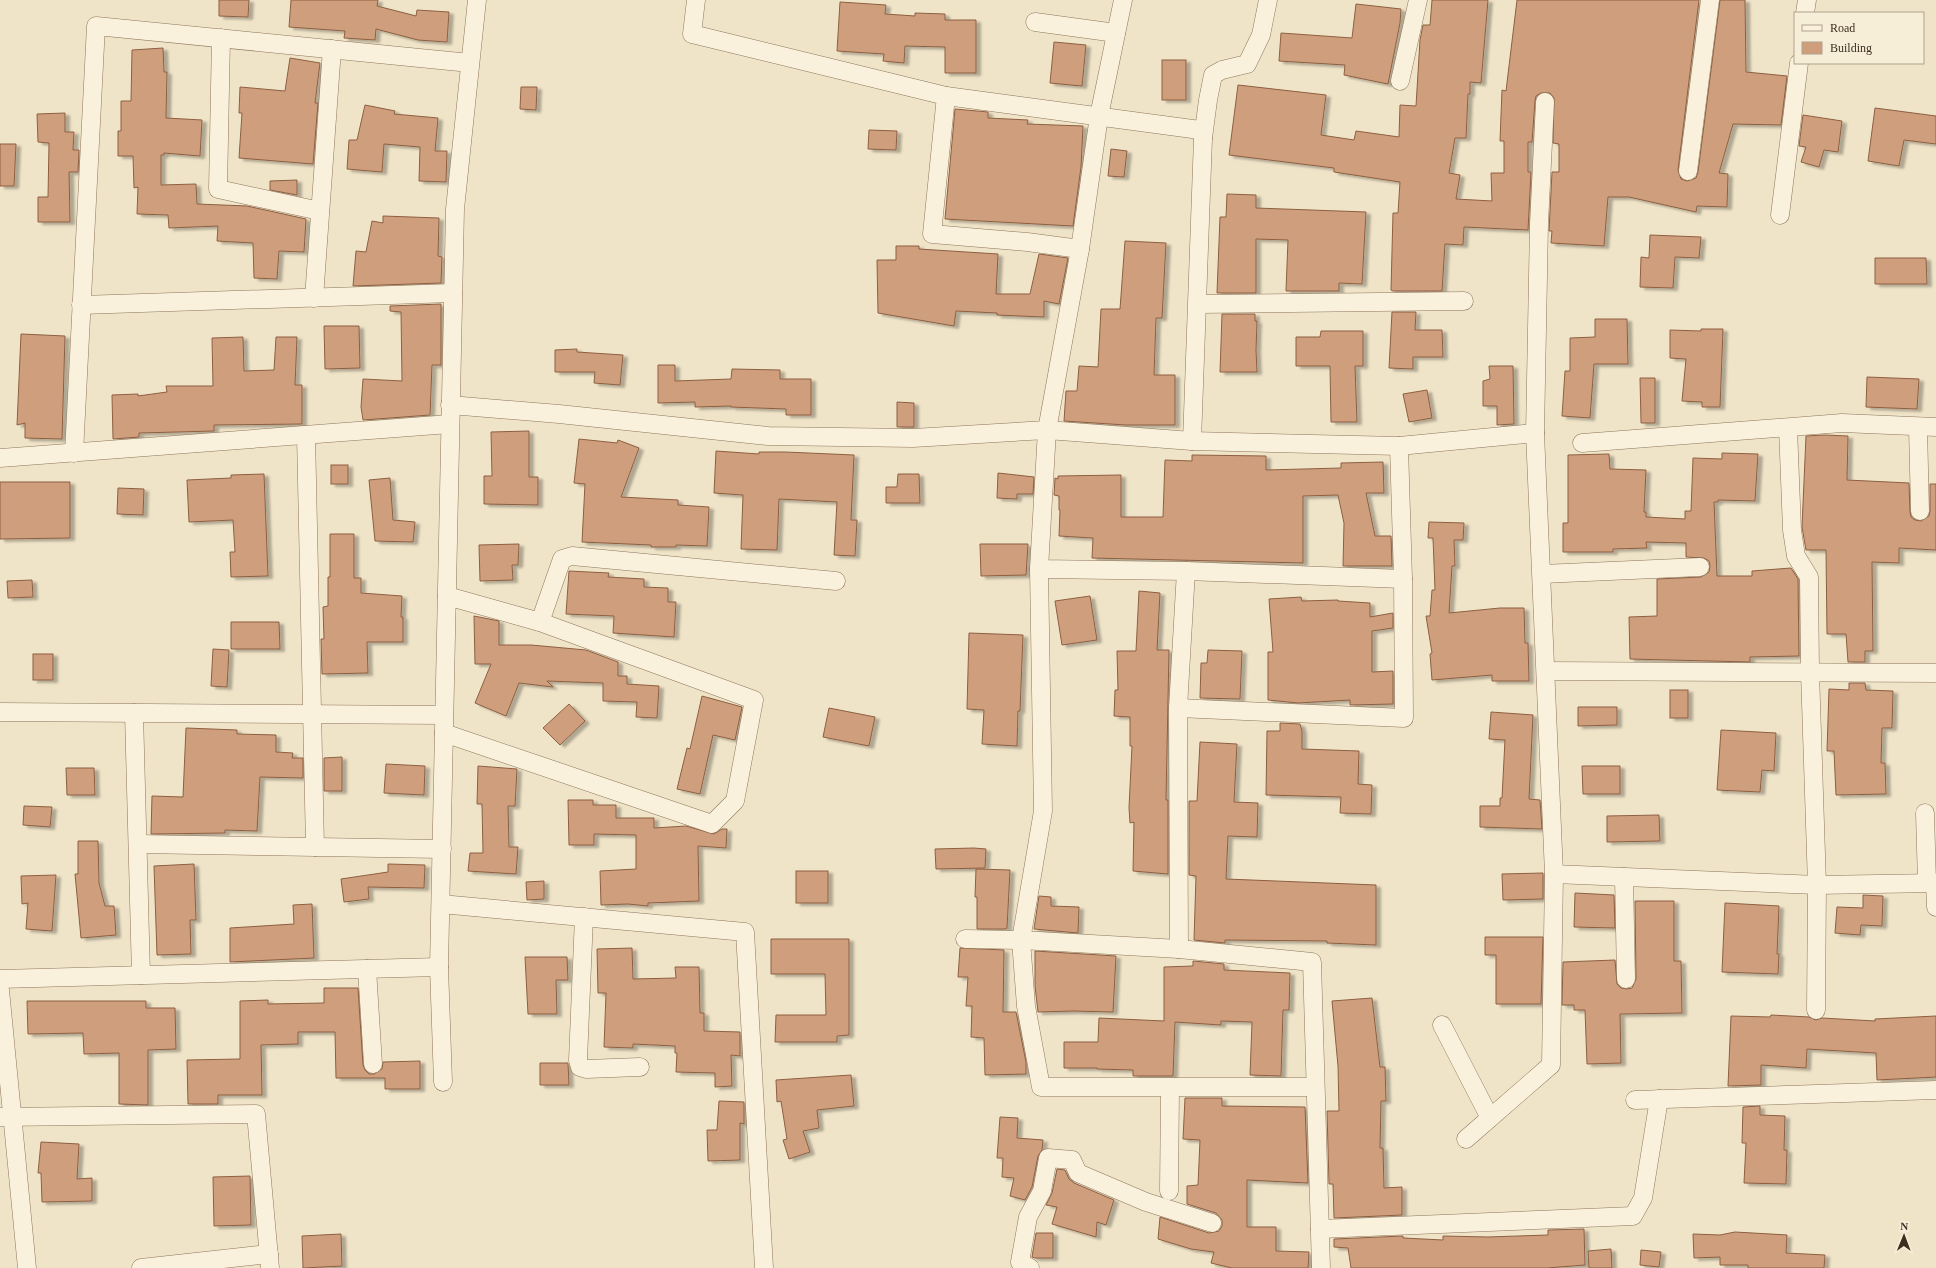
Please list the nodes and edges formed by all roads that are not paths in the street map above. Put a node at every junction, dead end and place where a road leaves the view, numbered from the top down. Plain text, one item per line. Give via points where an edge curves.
1 (477, 0) edge
2 (696, 0) edge
3 (1123, 0) edge
4 (1268, 0) edge
5 (1418, 0) edge
6 (1710, 0) edge
7 (1807, 0) edge
8 (1805, 12) edge
9 (1035, 22) dead end
10 (1116, 33) junction
11 (220, 38) junction
12 (332, 49) junction
13 (470, 63) junction
14 (1799, 64) edge
15 (1400, 81) dead end
16 (946, 96) junction
17 (1545, 102) dead end
18 (1099, 116) junction
19 (1203, 138) junction
20 (1688, 171) dead end
21 (320, 211) junction
22 (1780, 215) dead end
23 (1080, 249) junction
24 (453, 293) junction
25 (314, 298) junction
26 (1464, 301) dead end
27 (1198, 304) junction
28 (81, 305) junction
29 (450, 405) junction
30 (450, 424) junction
31 (1927, 427) edge
32 (1788, 428) junction
33 (1047, 430) junction
34 (1536, 433) junction
35 (306, 435) junction
36 (1192, 441) junction
37 (1582, 443) dead end
38 (1399, 446) junction
39 (74, 453) junction
40 (0, 458) edge
41 (1920, 511) dead end
42 (1700, 567) dead end
43 (1039, 569) junction
44 (1186, 572) junction
45 (1542, 574) junction
46 (1403, 579) junction
47 (836, 581) dead end
48 (447, 596) junction
49 (540, 622) junction
50 (1546, 671) junction
51 (1810, 672) junction
52 (1936, 674) edge
53 (1178, 708) junction
54 (0, 712) edge
55 (134, 713) junction
56 (312, 714) junction
57 (444, 715) junction
58 (444, 733) junction
59 (1925, 813) dead end
60 (138, 844) junction
61 (315, 847) junction
62 (442, 849) junction
63 (1554, 874) junction
64 (1624, 877) junction
65 (1932, 883) edge
66 (1817, 885) junction
67 (440, 904) junction
68 (1936, 907) edge
69 (584, 917) junction
70 (965, 939) dead end
71 (1021, 940) junction
72 (1179, 949) junction
73 (439, 967) junction
74 (367, 969) junction
75 (141, 975) junction
76 (0, 979) edge
77 (1626, 979) dead end
78 (0, 990) edge
79 (1816, 1010) dead end
80 (1442, 1025) dead end
81 (373, 1064) dead end
82 (640, 1067) dead end
83 (443, 1082) dead end
84 (1315, 1087) junction
85 (1170, 1088) junction
86 (1936, 1090) edge
87 (1659, 1099) junction
88 (1635, 1100) dead end
89 (6, 1118) edge
90 (1490, 1118) junction
91 (1466, 1139) dead end
92 (1169, 1191) dead end
93 (1212, 1223) dead end
94 (1320, 1229) junction
95 (269, 1261) edge
96 (27, 1268) edge
97 (141, 1268) edge
98 (764, 1268) edge
99 (1030, 1268) edge
100 (1321, 1268) edge

1 - 13 street
2 - 16 street via 692,34
3 - 10 street
4 - 19 street via 1261,35 1247,64 1213,75
5 - 15 street
6 - 20 street
7 - 8 street
9 - 10 street
10 - 18 street
11 - 12 street
11 - 21 street via 218,189
11 - 28 street via 96,26
12 - 13 street
12 - 21 street
13 - 24 street via 455,208
14 - 22 street
16 - 18 street
16 - 23 street via 932,234
17 - 34 street via 1539,224
18 - 19 street via 1200,130
18 - 23 street
19 - 27 street
21 - 25 street
23 - 33 street
24 - 25 street
24 - 29 street
25 - 28 street
26 - 27 street
27 - 36 street
28 - 39 street
29 - 30 street
29 - 33 street via 768,436 913,438
30 - 35 street
30 - 48 street
31 - 32 street via 1842,423
31 - 41 street
32 - 37 street
32 - 51 street via 1792,530 1796,556 1809,577
33 - 36 street
33 - 43 street
34 - 38 street
34 - 45 street
35 - 39 street
35 - 56 street
36 - 38 street
38 - 46 street
39 - 40 street
42 - 45 street
43 - 44 street
43 - 71 street via 1043,811
44 - 46 street
44 - 53 street
45 - 50 street
46 - 53 street via 1404,718
47 - 49 street via 572,556 562,559
48 - 49 street
48 - 57 street
49 - 58 street via 754,700 735,801 712,824
50 - 51 street
50 - 63 street
51 - 52 street
51 - 66 street
53 - 72 street
54 - 55 street
55 - 56 street
55 - 60 street
56 - 57 street
56 - 61 street
57 - 58 street
58 - 62 street
59 - 65 street
60 - 61 street
60 - 75 street
61 - 62 street
62 - 67 street
63 - 64 street
63 - 90 street via 1551,1065
64 - 66 street
64 - 77 street
65 - 66 street
65 - 68 street
66 - 79 street
67 - 69 street
67 - 73 street
69 - 82 street via 578,1060 580,1067
69 - 98 street via 745,932
70 - 71 street
71 - 72 street
71 - 85 street via 1026,1006 1041,1087
72 - 84 street via 1312,962
73 - 74 street
73 - 83 street
74 - 75 street
74 - 81 street
75 - 76 street
78 - 89 street
80 - 90 street
84 - 85 street
84 - 94 street
85 - 92 street
86 - 87 street
87 - 88 street
87 - 94 street via 1643,1198 1633,1216
89 - 95 street via 256,1114
89 - 96 street
90 - 91 street
93 - 99 street via 1146,1202 1078,1173 1072,1160 1048,1158 1042,1191 1028,1217 1020,1262
94 - 100 street
95 - 97 street

